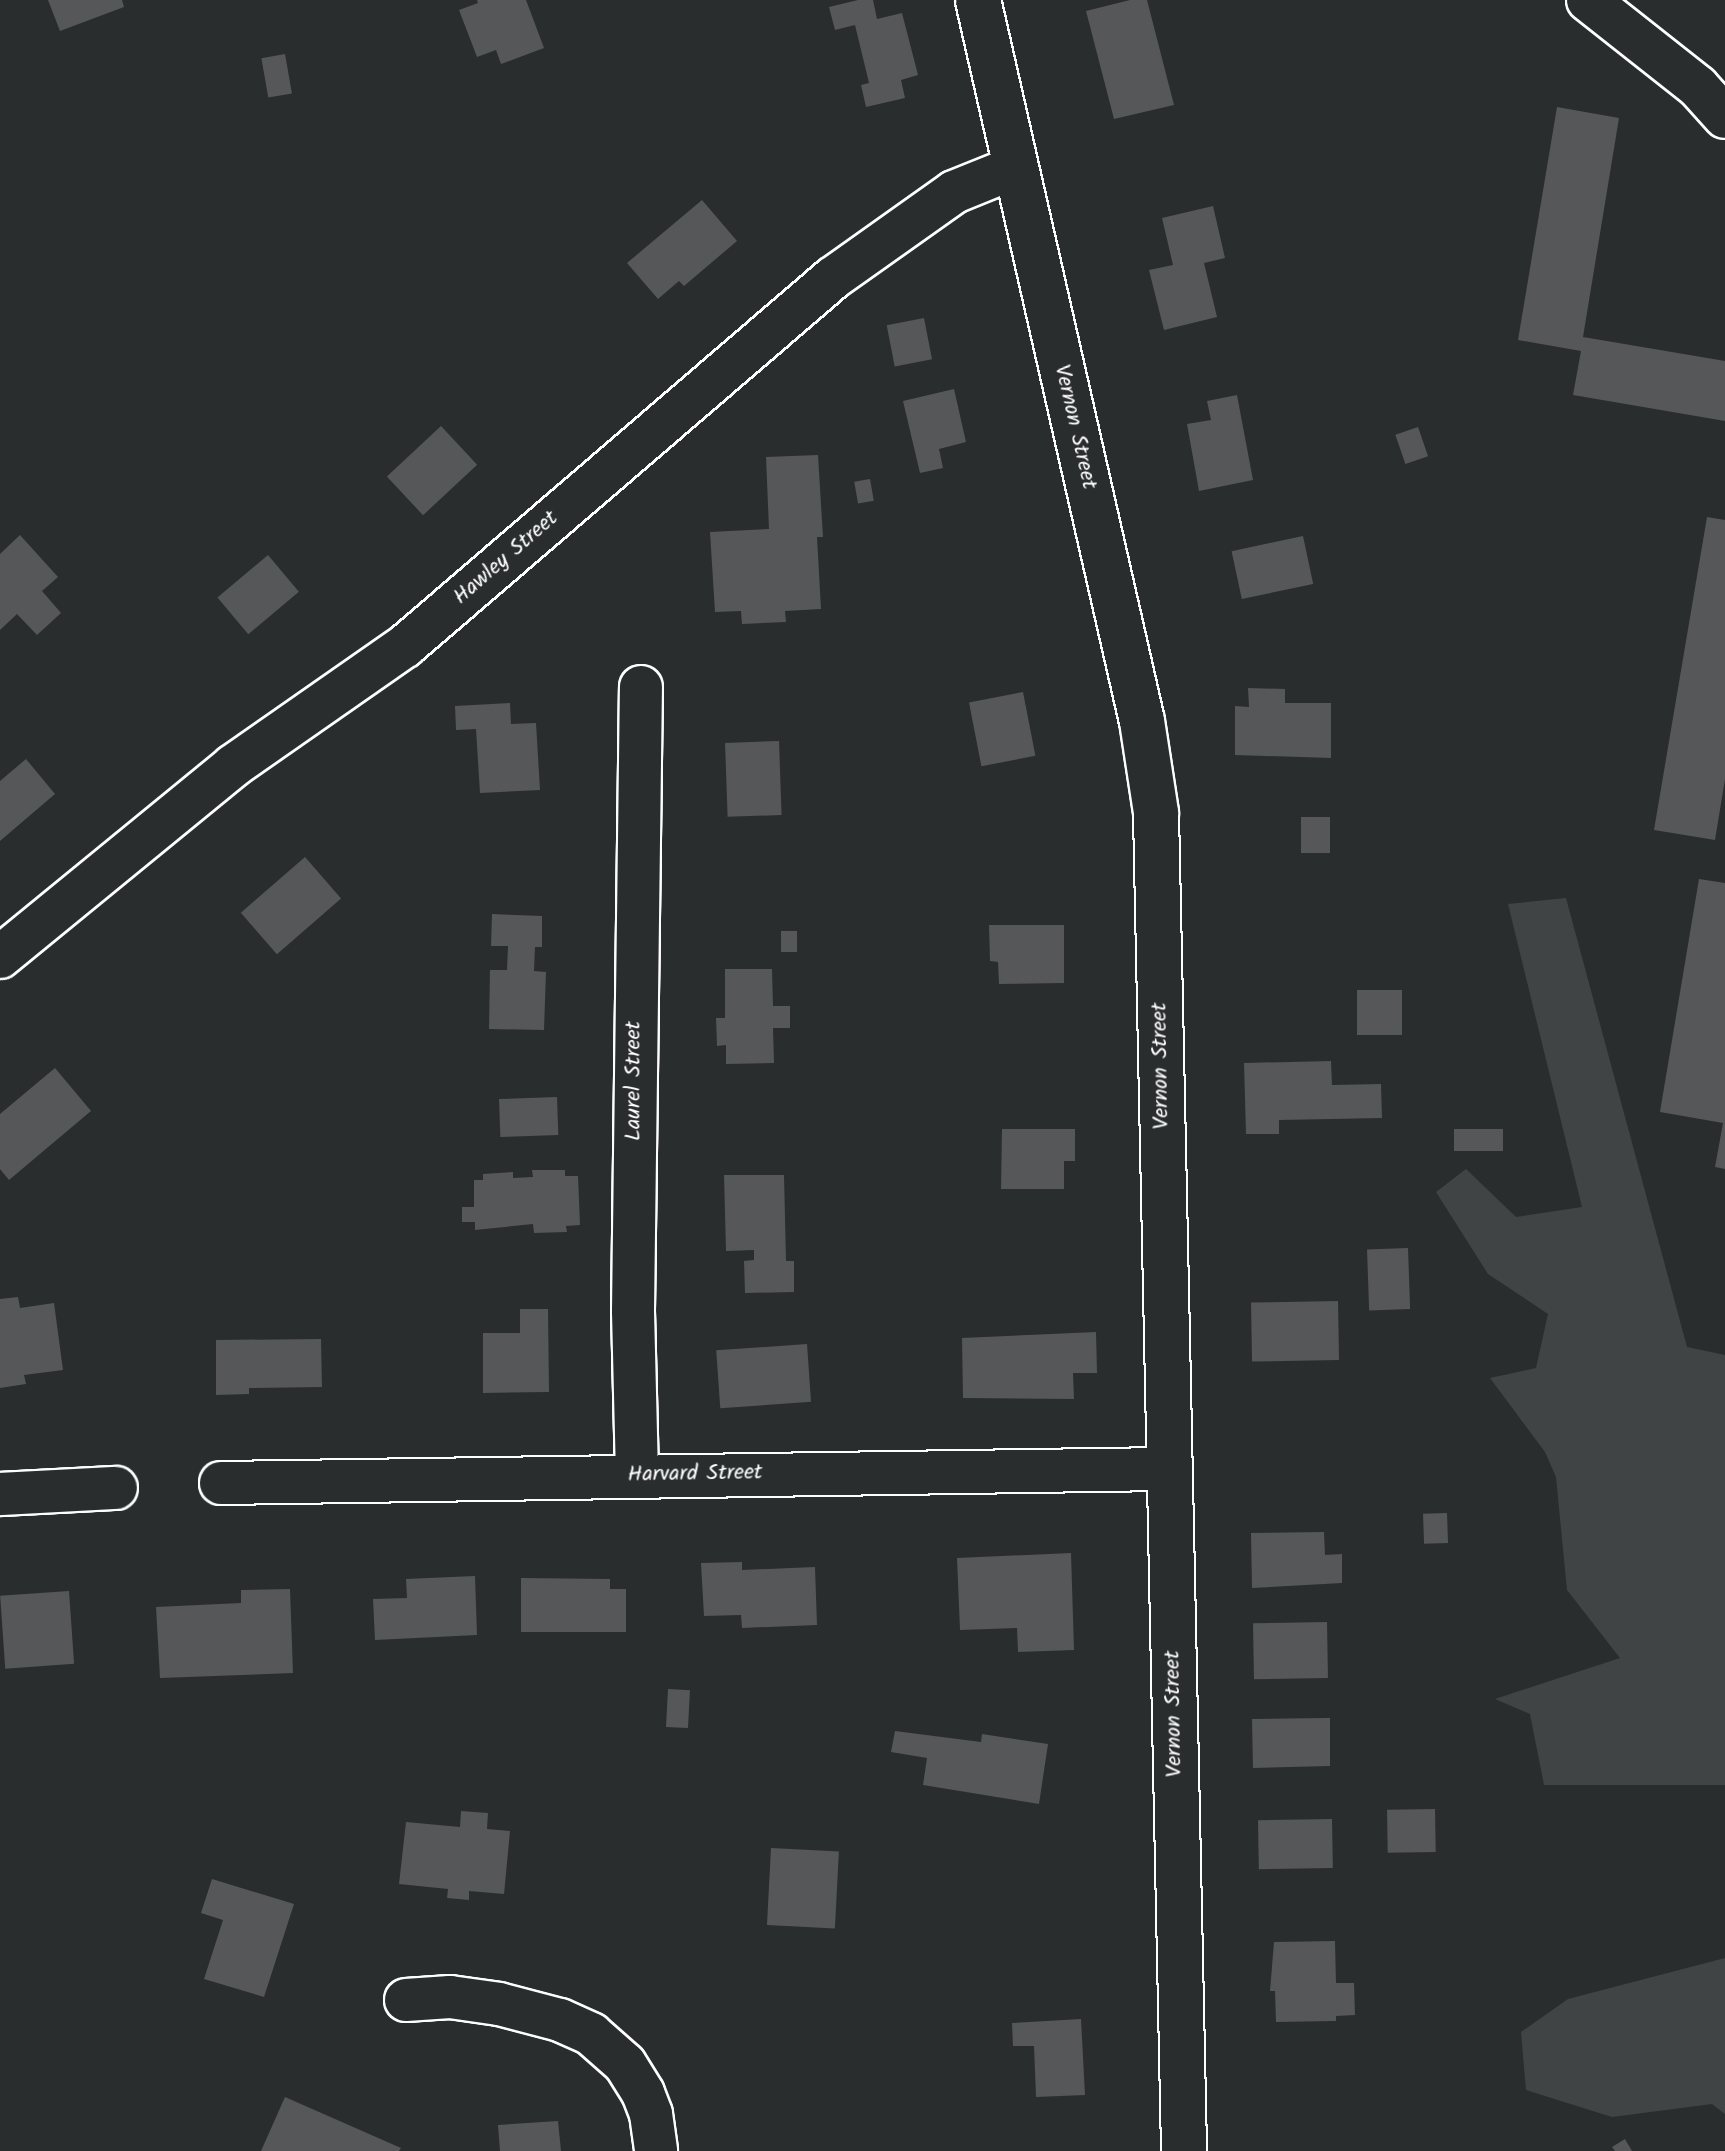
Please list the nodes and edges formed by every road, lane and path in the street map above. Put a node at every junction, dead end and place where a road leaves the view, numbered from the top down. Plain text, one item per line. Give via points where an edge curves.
1 (978, 0) edge
2 (1588, 0) edge
3 (1725, 117) edge
4 (1016, 167) junction
5 (641, 687) dead end
6 (0, 957) edge
7 (1169, 1469) junction
8 (637, 1475) junction
9 (221, 1483) dead end
10 (116, 1488) dead end
11 (0, 1494) edge
12 (406, 2000) dead end
13 (656, 2151) edge
14 (1184, 2151) edge

1 - 4 street, Vernon Street
2 - 3 street via 1698,87
4 - 6 street, Hawley Street via 954,192 833,278 405,646 221,776
4 - 7 street, Vernon Street via 1151,767
5 - 8 street, Laurel Street via 633,1296
7 - 8 street, Harvard Street
7 - 14 street, Vernon Street
8 - 9 street, Harvard Street
10 - 11 street
12 - 13 street via 450,1997 499,2004 591,2034 625,2064 643,2093

